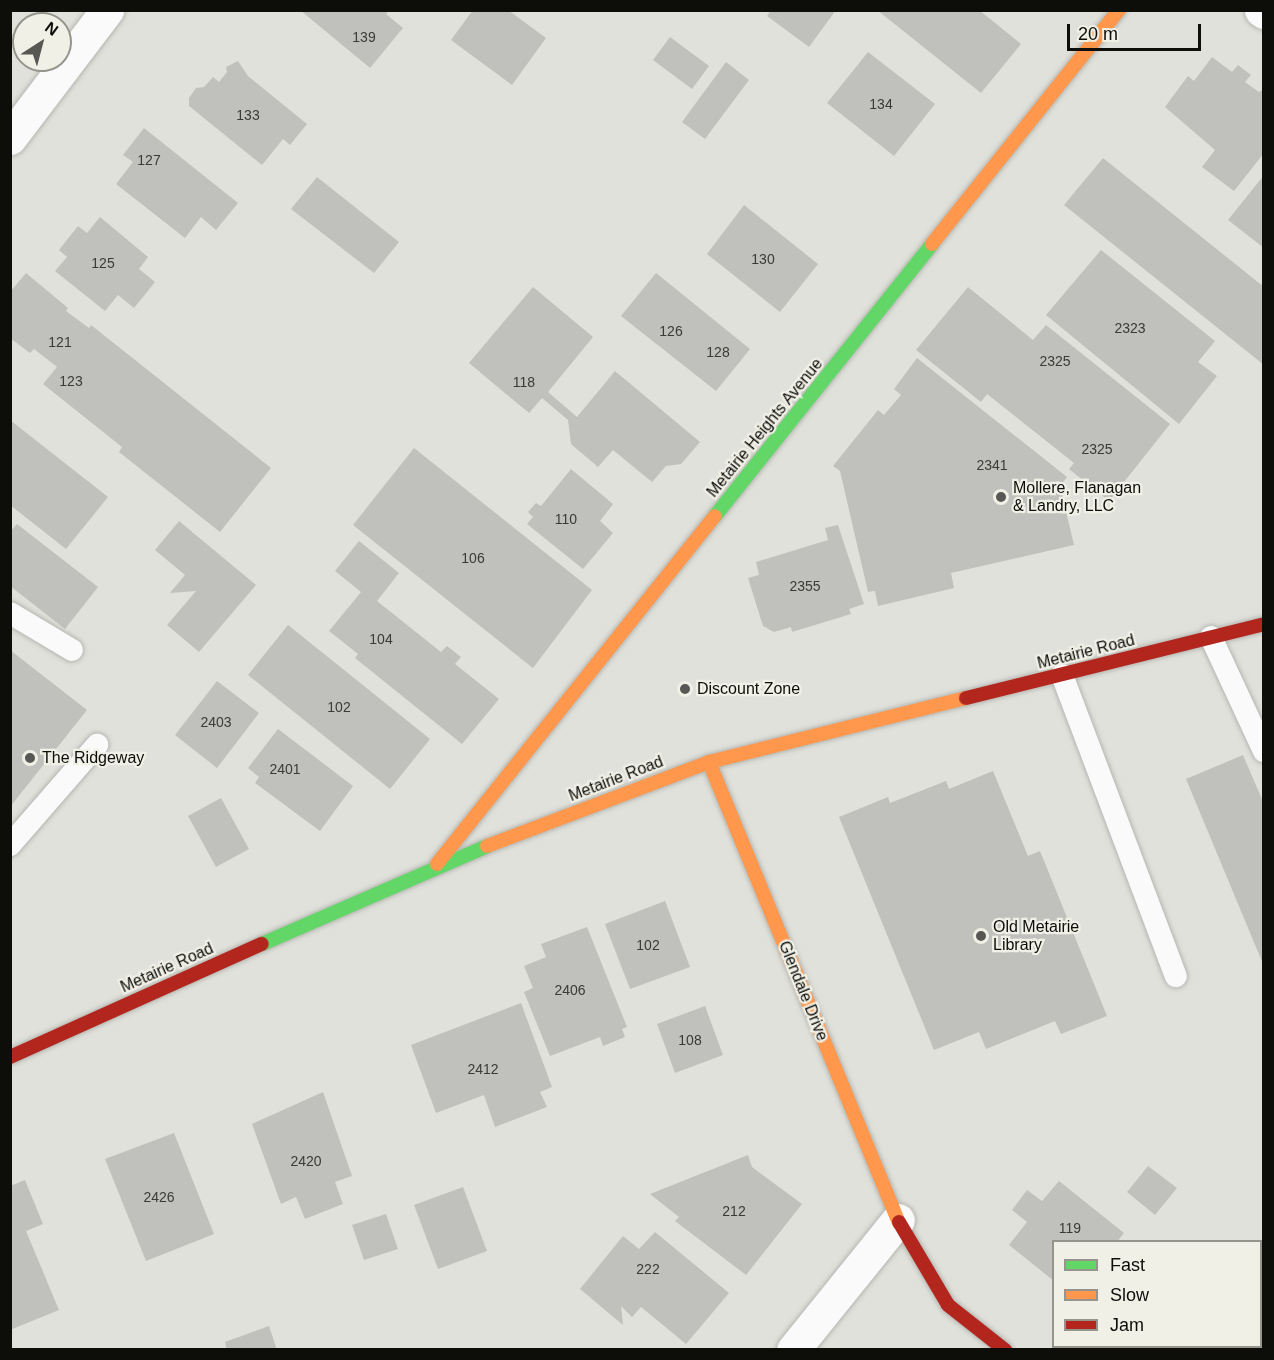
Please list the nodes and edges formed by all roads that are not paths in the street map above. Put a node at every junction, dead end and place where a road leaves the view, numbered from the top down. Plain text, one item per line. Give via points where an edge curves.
1 (107, 10) edge
2 (1119, 10) edge
3 (10, 138) edge
4 (10, 613) edge
5 (1263, 624) edge
6 (1211, 637) junction
7 (72, 650) dead end
8 (1062, 675) junction
9 (97, 745) dead end
10 (1263, 751) edge
11 (709, 762) junction
12 (10, 845) edge
13 (436, 865) junction
14 (1176, 976) dead end
15 (10, 1057) edge
16 (897, 1220) junction
17 (793, 1350) edge
18 (1005, 1350) edge

1 - 3 street
2 - 13 street, Metairie Heights Avenue
4 - 7 lane
5 - 6 street, Metairie Road
6 - 8 street, Metairie Road
6 - 10 lane
8 - 11 street, Metairie Road
8 - 14 lane
9 - 12 lane
11 - 13 street, Metairie Road
11 - 16 street, Glendale Drive
13 - 15 street, Metairie Road
16 - 17 street
16 - 18 street, Glendale Drive via 923,1270 948,1305

